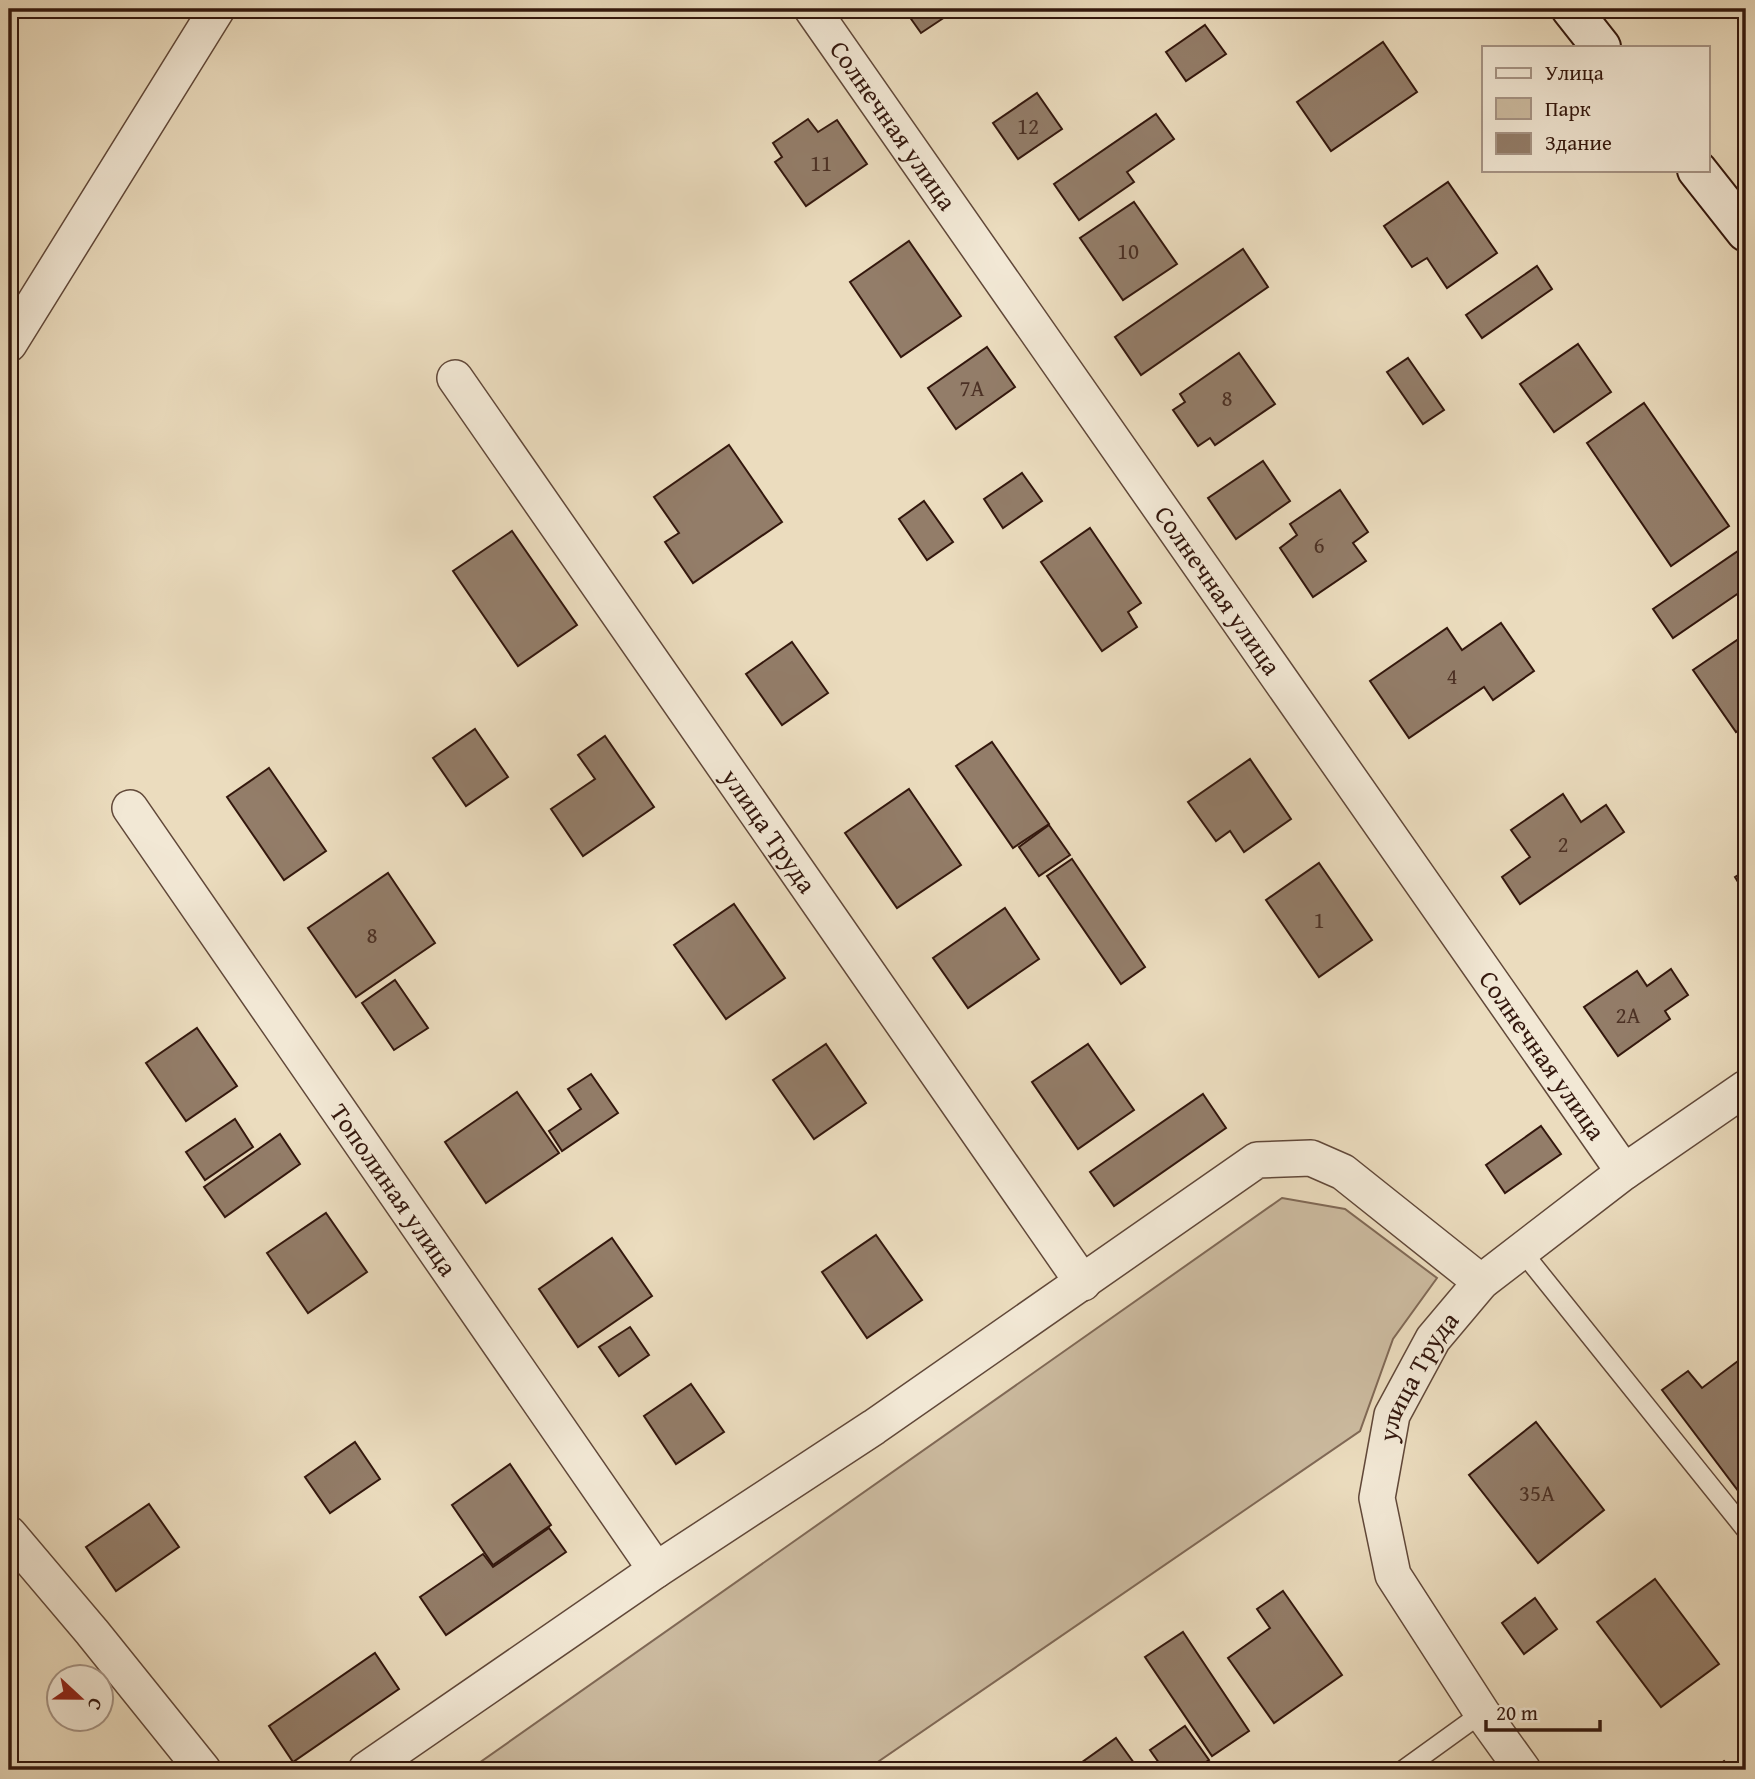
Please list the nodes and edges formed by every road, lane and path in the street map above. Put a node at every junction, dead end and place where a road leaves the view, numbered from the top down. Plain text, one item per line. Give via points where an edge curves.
1 (217, 9) edge
2 (812, 9) edge
3 (1571, 9) edge
4 (1600, 46) edge
5 (1699, 172) edge
6 (1746, 232) edge
7 (9, 344) edge
8 (455, 379) dead end
9 (130, 808) dead end
10 (1746, 1088) edge
11 (1624, 1172) junction
12 (1521, 1250) junction
13 (1481, 1282) junction
14 (1083, 1283) junction
15 (1746, 1530) edge
16 (9, 1534) edge
17 (656, 1570) junction
18 (1482, 1713) junction
19 (204, 1770) edge
20 (366, 1770) edge
21 (1403, 1770) edge
22 (1523, 1770) edge

1 - 7 street
2 - 11 street, Солнечная улица
3 - 4 street
5 - 6 street
8 - 14 street, улица Труда
9 - 17 street, Тополиная улица
10 - 11 street, улица Труда
11 - 12 street, улица Труда
12 - 13 street, улица Труда
12 - 15 lane
13 - 14 street via 1343,1172 1311,1158 1257,1160
13 - 18 street, улица Труда via 1433,1339 1392,1415 1377,1498 1393,1575
14 - 17 street
16 - 19 street
17 - 20 street
18 - 21 lane
18 - 22 street, улица Труда

